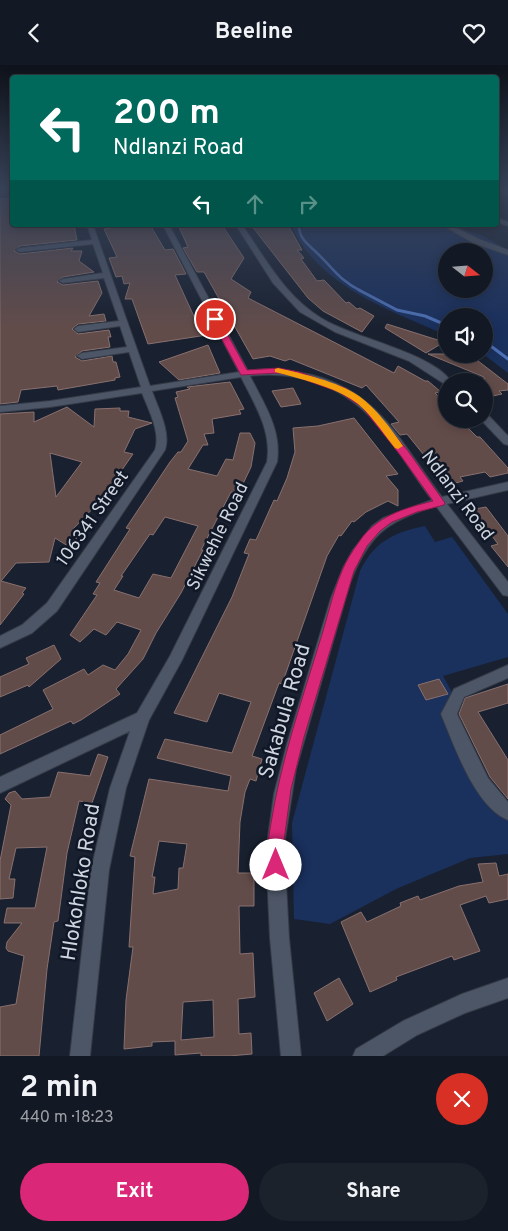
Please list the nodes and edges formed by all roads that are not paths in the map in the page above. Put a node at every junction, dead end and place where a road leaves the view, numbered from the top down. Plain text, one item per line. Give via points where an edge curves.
1 (94, 236) edge
2 (172, 236) edge
3 (247, 236) edge
4 (467, 236) edge
5 (96, 242) junction
6 (20, 251) dead end
7 (508, 253) edge
8 (107, 275) junction
9 (62, 281) dead end
10 (123, 323) junction
11 (78, 329) dead end
12 (132, 349) junction
13 (82, 356) dead end
14 (244, 373) junction
15 (438, 376) edge
16 (146, 389) junction
17 (0, 409) edge
18 (493, 426) edge
19 (508, 442) edge
20 (508, 486) edge
21 (440, 503) junction
22 (508, 591) edge
23 (0, 643) edge
24 (508, 671) edge
25 (142, 718) junction
26 (0, 785) edge
27 (508, 812) edge
28 (508, 988) edge
29 (80, 1056) edge
30 (291, 1056) edge
31 (363, 1056) edge

1 - 5 street, 106341 Street
2 - 14 street, Sikwehle Road
3 - 15 street via 283,289 303,311 343,333 407,357
4 - 7 street
5 - 6 street
5 - 8 street, 106341 Street
8 - 9 street
8 - 10 street, 106341 Street
10 - 11 street
10 - 12 street, 106341 Street
12 - 13 street
12 - 16 street, 106341 Street
14 - 16 street
14 - 21 street, Ndlanzi Road via 279,371 296,374 355,397 381,423
14 - 25 street, Sikwehle Road via 270,426 274,449 272,462 175,660
16 - 17 street
16 - 23 street, 106341 Street via 162,439 160,450 52,607 27,629
18 - 19 street
20 - 21 street, Sakabula Road
21 - 22 street, Ndlanzi Road
21 - 30 street, Sakabula Road via 389,519 376,528 363,544 348,571 297,737 282,798 275,848 279,935
24 - 27 street via 459,693 449,715 456,734 492,798
25 - 26 street
25 - 29 street, Hlokohloko Road via 118,788 100,870
28 - 31 street via 462,1004 410,1028

